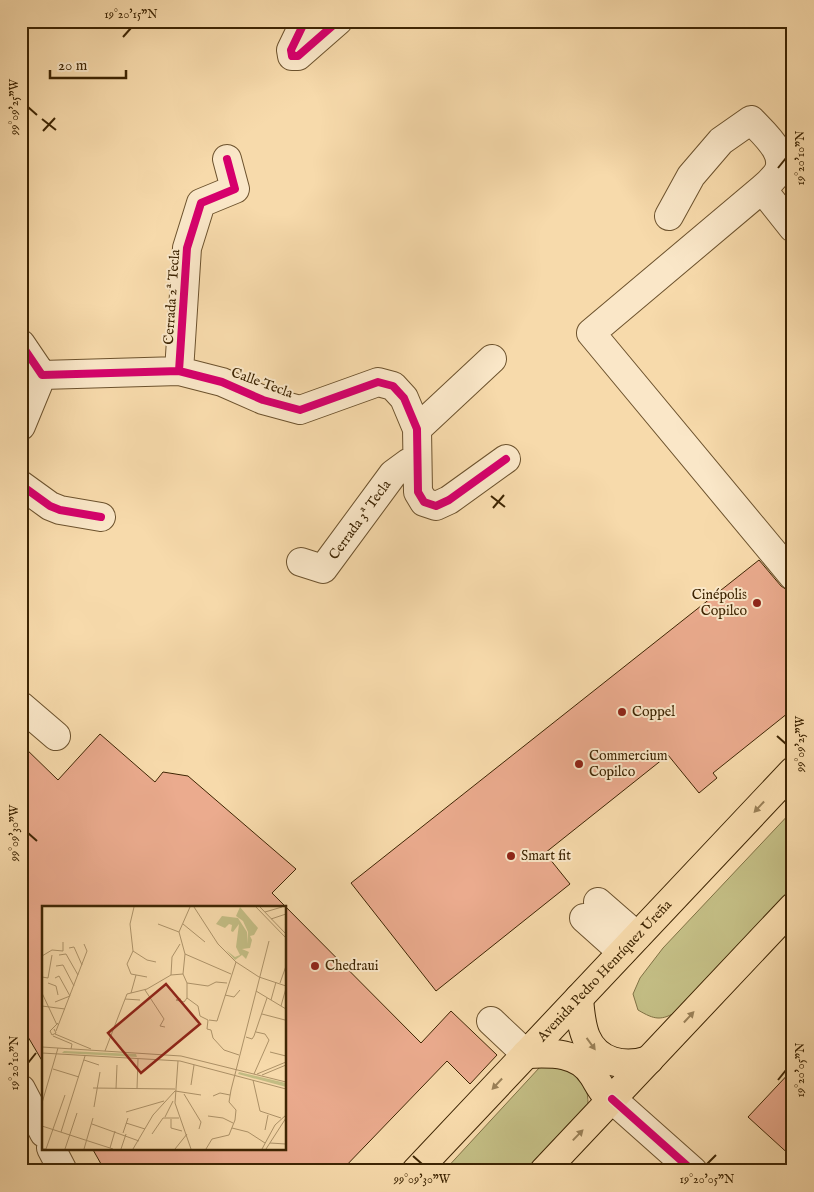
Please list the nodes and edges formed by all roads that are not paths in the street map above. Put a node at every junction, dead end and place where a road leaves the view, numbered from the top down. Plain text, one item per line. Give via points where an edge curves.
1 (305, 21) edge
2 (338, 21) edge
3 (227, 159) dead end
4 (762, 189) junction
5 (669, 216) dead end
6 (793, 228) edge
7 (21, 344) edge
8 (492, 359) dead end
9 (179, 372) junction
10 (42, 375) junction
11 (21, 426) edge
12 (417, 428) junction
13 (417, 459) junction
14 (506, 460) dead end
15 (21, 485) edge
16 (101, 518) dead end
17 (301, 562) dead end
18 (793, 576) edge
19 (21, 706) edge
20 (56, 736) dead end
21 (793, 772) edge
22 (793, 907) edge
23 (586, 916) dead end
24 (624, 950) junction
25 (579, 998) junction
26 (491, 1021) dead end
27 (526, 1054) junction
28 (649, 1060) junction
29 (21, 1089) edge
30 (612, 1100) junction
31 (42, 1129) edge
32 (52, 1150) edge
33 (63, 1171) edge
34 (416, 1171) edge
35 (544, 1171) edge
36 (693, 1171) edge

1 - 2 street via 291,50 292,56 298,56
3 - 9 street, Cerrada 2ª Tecla via 234,189 201,203 187,248
4 - 5 street via 777,174 781,162 775,147 751,120 721,141 691,176
4 - 6 street
4 - 18 street via 592,333
7 - 10 street
8 - 12 street
9 - 10 street, Calle Tecla
9 - 12 street, Calle Tecla via 222,382 263,400 300,410 378,382 393,386 404,398
10 - 11 street
12 - 13 street, Calle Tecla
13 - 14 street, Calle Tecla via 418,492 424,502 436,506
13 - 17 street, Cerrada 3ª Tecla via 393,474 323,569
15 - 16 street via 50,506
19 - 20 street
21 -> 24 main road, Avenida Pedro Henríquez Ureña
28 -> 22 main road
23 - 24 street
24 - 25 main road, Avenida Pedro Henríquez Ureña
25 - 27 main road, Avenida Pedro Henríquez Ureña
25 -> 28 main road via 586,1036 599,1054 618,1063
26 - 27 street
27 - 30 main road via 554,1053 577,1059 587,1066 603,1093
27 -> 34 main road, Avenida Pedro Henríquez Ureña
28 - 30 main road
29 - 31 street
35 -> 30 main road
30 - 36 street
32 - 33 street

